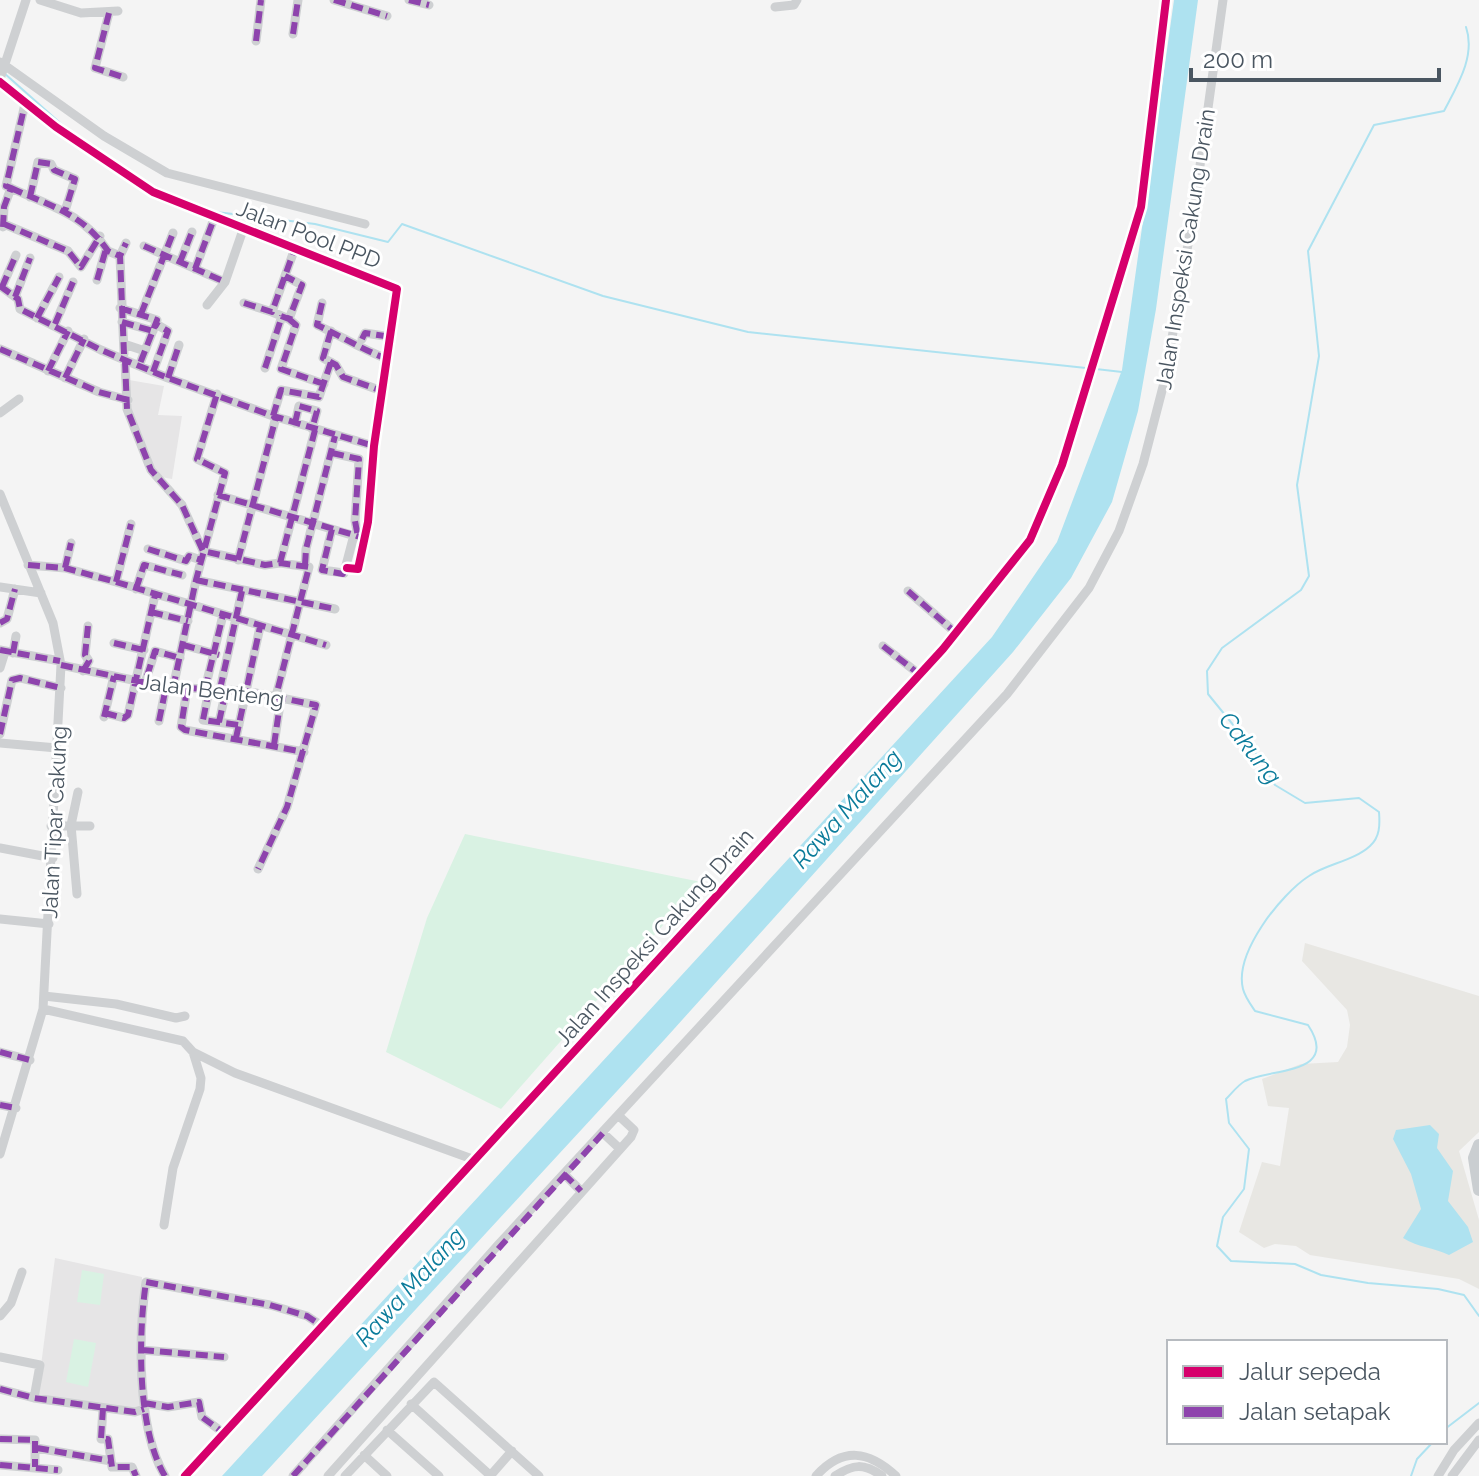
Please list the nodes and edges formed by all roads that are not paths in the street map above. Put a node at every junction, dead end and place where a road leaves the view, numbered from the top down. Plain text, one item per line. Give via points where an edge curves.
1 (26, 0) edge
2 (40, 0) edge
3 (261, 0) edge
4 (298, 0) edge
5 (334, 0) edge
6 (409, 0) edge
7 (797, 0) edge
8 (1166, 0) edge
9 (1223, 0) edge
10 (429, 5) dead end
11 (775, 7) dead end
12 (387, 16) dead end
13 (293, 34) dead end
14 (256, 41) dead end
15 (2, 71) edge
16 (123, 77) dead end
17 (25, 104) junction
18 (6, 186) edge
19 (30, 197) junction
20 (65, 211) junction
21 (215, 216) junction
22 (365, 224) dead end
23 (244, 227) junction
24 (192, 232) dead end
25 (173, 233) dead end
26 (100, 236) junction
27 (126, 243) dead end
28 (144, 246) dead end
29 (295, 248) junction
30 (106, 249) junction
31 (16, 255) dead end
32 (163, 255) junction
33 (120, 256) junction
34 (30, 258) dead end
35 (180, 262) junction
36 (195, 269) junction
37 (285, 276) junction
38 (59, 277) dead end
39 (97, 280) dead end
40 (73, 282) dead end
41 (225, 282) junction
42 (1, 286) edge
43 (15, 297) junction
44 (244, 303) dead end
45 (322, 303) dead end
46 (207, 305) dead end
47 (120, 308) junction
48 (141, 314) junction
49 (281, 316) junction
50 (37, 318) junction
51 (122, 322) junction
52 (55, 324) junction
53 (154, 328) junction
54 (68, 331) junction
55 (331, 331) junction
56 (391, 337) junction
57 (84, 339) junction
58 (362, 339) dead end
59 (179, 345) dead end
60 (0, 349) edge
61 (145, 351) junction
62 (124, 353) junction
63 (387, 359) junction
64 (331, 362) junction
65 (139, 366) junction
66 (265, 368) dead end
67 (48, 371) junction
68 (153, 372) junction
69 (65, 378) junction
70 (168, 378) junction
71 (324, 384) junction
72 (382, 391) junction
73 (217, 394) junction
74 (107, 395) junction
75 (19, 399) dead end
76 (127, 400) junction
77 (104, 406) dead end
78 (0, 413) edge
79 (274, 416) junction
80 (295, 423) junction
81 (314, 429) junction
82 (335, 436) junction
83 (374, 446) junction
84 (332, 453) junction
85 (0, 495) edge
86 (218, 495) junction
87 (356, 499) junction
88 (370, 501) junction
89 (252, 506) junction
90 (292, 516) junction
91 (313, 522) junction
92 (131, 524) dead end
93 (332, 529) junction
94 (359, 537) junction
95 (71, 543) dead end
96 (148, 549) dead end
97 (202, 555) junction
98 (238, 560) junction
99 (280, 563) junction
100 (28, 565) junction
101 (305, 565) junction
102 (65, 568) junction
103 (182, 575) dead end
104 (196, 580) junction
105 (116, 582) junction
106 (0, 587) edge
107 (15, 589) junction
108 (136, 589) junction
109 (242, 591) junction
110 (908, 591) dead end
111 (41, 593) junction
112 (155, 595) junction
113 (302, 602) junction
114 (190, 605) junction
115 (335, 609) dead end
116 (151, 612) junction
117 (223, 615) junction
118 (236, 620) junction
119 (188, 621) junction
120 (0, 623) edge
121 (88, 626) dead end
122 (260, 627) junction
123 (956, 633) junction
124 (294, 635) junction
125 (16, 636) dead end
126 (114, 643) dead end
127 (183, 645) junction
128 (326, 645) dead end
129 (883, 646) dead end
130 (144, 650) junction
131 (6, 651) edge
132 (214, 653) junction
133 (227, 657) junction
134 (180, 658) junction
135 (60, 663) junction
136 (0, 668) edge
137 (83, 671) junction
138 (919, 674) junction
139 (114, 676) junction
140 (141, 683) junction
141 (61, 688) junction
142 (170, 688) junction
143 (187, 689) junction
144 (207, 689) junction
145 (223, 689) junction
146 (246, 691) junction
147 (278, 696) junction
148 (159, 721) dead end
149 (219, 722) junction
150 (239, 725) junction
151 (0, 734) edge
152 (236, 738) junction
153 (0, 743) edge
154 (274, 745) junction
155 (57, 748) junction
156 (304, 752) junction
157 (78, 792) dead end
158 (71, 825) junction
159 (51, 826) junction
160 (90, 826) dead end
161 (0, 848) edge
162 (53, 858) junction
163 (258, 869) dead end
164 (77, 894) dead end
165 (0, 919) edge
166 (49, 924) junction
167 (44, 996) junction
168 (43, 1009) junction
169 (185, 1016) dead end
170 (0, 1052) edge
171 (193, 1052) junction
172 (30, 1060) junction
173 (0, 1105) edge
174 (16, 1108) junction
175 (618, 1115) junction
176 (603, 1133) junction
177 (1479, 1145) edge
178 (619, 1148) junction
179 (0, 1154) edge
180 (475, 1160) junction
181 (564, 1174) junction
182 (1479, 1190) edge
183 (581, 1191) junction
184 (164, 1225) dead end
185 (22, 1272) dead end
186 (0, 1316) edge
187 (322, 1326) junction
188 (142, 1350) junction
189 (0, 1357) edge
190 (224, 1357) dead end
191 (0, 1389) edge
192 (34, 1398) junction
193 (411, 1404) junction
194 (144, 1406) junction
195 (103, 1408) junction
196 (1479, 1423) edge
197 (387, 1430) junction
198 (225, 1434) junction
199 (0, 1439) edge
200 (1479, 1440) edge
201 (36, 1444) junction
202 (512, 1451) junction
203 (364, 1455) junction
204 (111, 1461) junction
205 (0, 1465) edge
206 (36, 1470) edge
207 (58, 1470) dead end
208 (136, 1476) edge
209 (165, 1476) edge
210 (185, 1476) edge
211 (293, 1476) edge
212 (328, 1476) edge
213 (345, 1476) edge
214 (387, 1476) edge
215 (439, 1476) edge
216 (491, 1476) edge
217 (539, 1476) edge
218 (816, 1476) edge
219 (835, 1476) edge
220 (882, 1476) edge
221 (896, 1476) edge
222 (1438, 1476) edge
223 (1452, 1476) edge

1 - 15 street
2 - 16 street via 73,12 113,12 95,68
3 - 14 street
4 - 13 street
5 - 12 street
6 - 10 street
7 - 11 street
8 - 123 street, Jalan Inspeksi Cakung Drain via 1141,207 1062,465 1037,528
9 - 175 street, Jalan Inspeksi Cakung Drain via 1165,379 1143,464 1104,563 1007,694
15 - 17 street, Jalan Pool PPD
15 - 22 street via 167,173
17 - 18 street
17 - 21 street, Jalan Pool PPD via 145,187
18 - 19 street
18 - 26 street via 4,226 68,251 81,267
19 - 20 street
19 - 20 street via 38,162 51,164 75,179
20 - 26 street
21 - 23 street, Jalan Pool PPD
21 - 36 street
23 - 29 street, Jalan Pool PPD
23 - 41 street
24 - 35 street
25 - 32 street
26 - 30 street
27 - 33 street
28 - 32 street
29 - 37 street
29 - 56 street, Jalan Pool PPD via 397,289
30 - 33 street
30 - 39 street
31 - 42 street
32 - 35 street
32 - 48 street
33 - 47 street
34 - 43 street
35 - 36 street
36 - 41 street
37 - 49 street
37 - 49 street via 302,285
38 - 50 street
40 - 52 street
41 - 46 street
42 - 43 street
43 - 50 street via 18,308
44 - 49 street
45 - 55 street via 316,325
47 - 48 street
47 - 51 street
48 - 53 street via 157,319
49 - 66 street
49 - 71 street via 296,323 281,369
50 - 52 street
51 - 53 street
51 - 62 street
52 - 54 street
53 - 61 street
53 - 68 street via 168,331
54 - 57 street
54 - 67 street
55 - 63 street
55 - 64 street via 323,356
56 - 58 street via 365,333
56 - 63 street, Jalan Pool PPD
57 - 62 street
57 - 69 street
59 - 70 street
60 - 67 street
61 - 62 street
61 - 65 street
62 - 65 street
62 - 76 street
63 - 72 street, Jalan Pool PPD
64 - 71 street
64 - 72 street via 343,377
65 - 68 street
67 - 69 street
68 - 70 street
69 - 74 street
70 - 73 street
71 - 79 street via 317,399 281,390
72 - 83 street, Jalan Pool PPD
73 - 79 street
73 - 86 street via 197,459 224,470
74 - 76 street
74 - 77 street
75 - 78 street
76 - 97 street via 151,470 182,505
79 - 80 street
79 - 89 street
80 - 81 street
80 - 81 street via 299,406 311,407 317,411
81 - 82 street
81 - 90 street
82 - 83 street
82 - 84 street
83 - 88 street, Jalan Pool PPD
84 - 87 street via 359,459
84 - 91 street
85 - 100 street, Jalan Tipar Cakung
86 - 89 street
86 - 97 street
87 - 88 street
87 - 94 street
88 - 94 street, Jalan Pool PPD
89 - 90 street
89 - 98 street
90 - 91 street
90 - 99 street
91 - 93 street
91 - 101 street
92 - 105 street
93 - 94 street
93 - 94 street, Jalan Pool PPD via 322,570 342,575 347,568 358,569
95 - 102 street
96 - 97 street via 186,561
97 - 98 street
97 - 104 street
98 - 99 street
99 - 101 street
100 - 102 street
100 - 111 street, Jalan Tipar Cakung
101 - 113 street via 309,567
102 - 105 street
103 - 108 street via 144,565
104 - 109 street
104 - 114 street
105 - 108 street
106 - 107 street
107 - 111 street
107 - 120 street via 7,619
108 - 112 street
109 - 113 street
109 - 118 street
110 - 123 street
111 - 135 street, Jalan Tipar Cakung
112 - 114 street
112 - 116 street
113 - 115 street
113 - 124 street
114 - 117 street
114 - 119 street
116 - 119 street
116 - 130 street
117 - 118 street
117 - 132 street
118 - 122 street
118 - 133 street
119 - 127 street
121 - 137 street via 89,661
122 - 124 street
122 - 146 street
123 - 138 street, Jalan Inspeksi Cakung Drain
124 - 128 street
124 - 147 street
125 - 131 street
126 - 130 street
127 - 132 street
127 - 134 street
129 - 138 street
130 - 140 street
131 - 135 street, Jalan Benteng
131 - 136 street
132 - 133 street
132 - 144 street
133 - 145 street
134 - 140 street via 155,651
134 - 142 street
135 - 137 street, Jalan Benteng
135 - 141 street, Jalan Tipar Cakung
137 - 139 street, Jalan Benteng
138 - 180 street, Jalan Inspeksi Cakung Drain
139 - 140 street, Jalan Benteng
139 - 140 street via 105,715 127,718
140 - 142 street, Jalan Benteng
141 - 151 street via 12,680
141 - 155 street, Jalan Tipar Cakung
142 - 143 street, Jalan Benteng
142 - 148 street
143 - 144 street, Jalan Benteng
143 - 152 street via 182,729
144 - 145 street, Jalan Benteng
144 - 149 street via 203,720
145 - 146 street, Jalan Benteng
145 - 149 street
146 - 147 street, Jalan Benteng
146 - 150 street
147 - 154 street
147 - 156 street, Jalan Benteng via 316,705
149 - 150 street
150 - 152 street
152 - 154 street
153 - 155 street
154 - 156 street
155 - 159 street, Jalan Tipar Cakung
156 - 163 street via 287,807
157 - 158 street
158 - 159 street
158 - 160 street
158 - 164 street
159 - 162 street, Jalan Tipar Cakung
161 - 162 street
162 - 166 street, Jalan Tipar Cakung
165 - 166 street
166 - 167 street, Jalan Tipar Cakung
167 - 168 street, Jalan Tipar Cakung
167 - 169 street
168 - 171 street via 183,1041
168 - 172 street, Jalan Tipar Cakung
170 - 172 street
171 - 180 street via 235,1073
171 - 184 street via 200,1089 173,1168
172 - 174 street, Jalan Tipar Cakung
173 - 174 street
174 - 179 street, Jalan Tipar Cakung
175 - 176 street, Jalan Inspeksi Cakung Drain
175 - 178 street via 635,1131
176 - 178 street
176 - 181 street, Jalan Inspeksi Cakung Drain
177 - 182 main road via 1474,1158
178 - 183 street
180 - 187 street, Jalan Inspeksi Cakung Drain
181 - 183 street
181 - 211 street, Jalan Inspeksi Cakung Drain
183 - 212 street
185 - 186 street via 11,1303
187 - 188 street via 270,1305 150,1281 145,1285
187 - 198 street, Jalan Inspeksi Cakung Drain
188 - 190 street
188 - 194 street
189 - 192 street via 40,1365
191 - 192 street
192 - 195 street
193 - 197 street
193 - 202 street via 429,1384 439,1383
193 - 216 street
194 - 195 street via 135,1412
194 - 198 street via 199,1402 202,1417
194 - 209 street via 151,1450
195 - 204 street via 101,1439 108,1439
196 - 222 street
197 - 203 street
197 - 215 street
198 - 210 street, Jalan Inspeksi Cakung Drain
199 - 201 street
200 - 223 street
201 - 204 street
201 - 206 street
202 - 216 street
202 - 217 street
203 - 213 street
203 - 214 street
204 - 208 street via 113,1468 134,1468
205 - 206 street
206 - 207 street
218 - 221 street via 854,1453 868,1456
219 - 220 street via 857,1465

